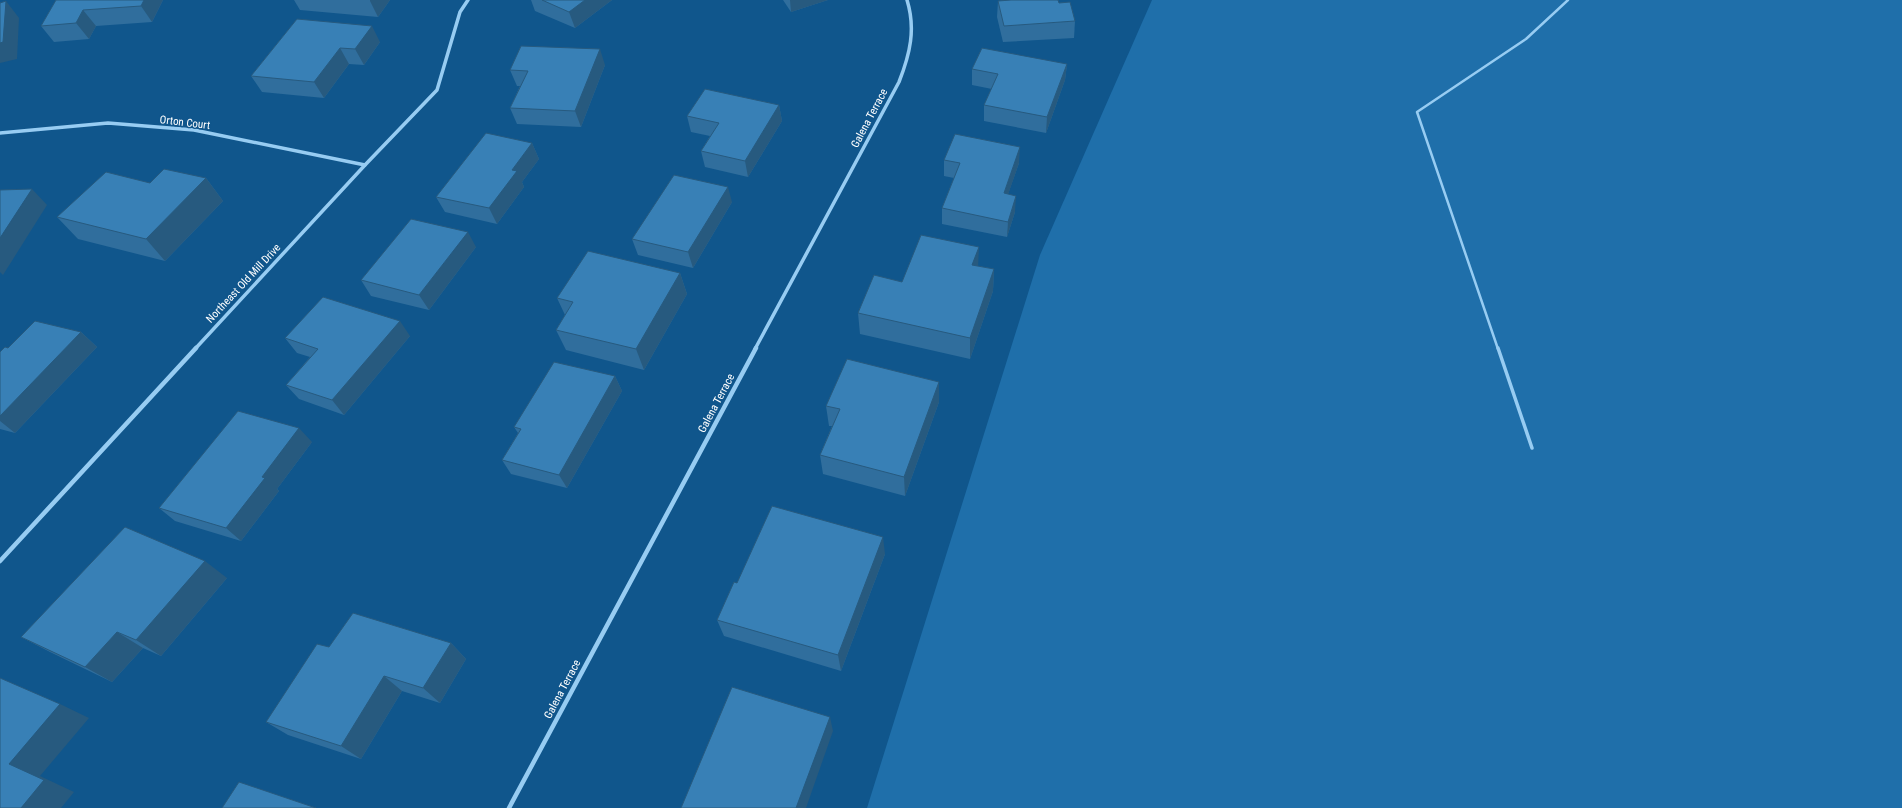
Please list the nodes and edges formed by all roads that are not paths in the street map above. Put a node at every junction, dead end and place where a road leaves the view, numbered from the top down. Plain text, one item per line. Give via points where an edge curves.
1 (468, 0) edge
2 (907, 0) edge
3 (1568, 0) edge
4 (0, 133) edge
5 (365, 165) junction
6 (1532, 448) dead end
7 (0, 561) edge
8 (509, 808) edge

1 - 5 street, Northeast Old Mill Drive via 460,12 437,90
2 - 8 street, Galena Terrace via 913,19 912,38 908,60 899,82
3 - 6 lane via 1526,39 1417,112
4 - 5 street, Orton Court via 108,124 194,130
5 - 7 street, Northeast Old Mill Drive

